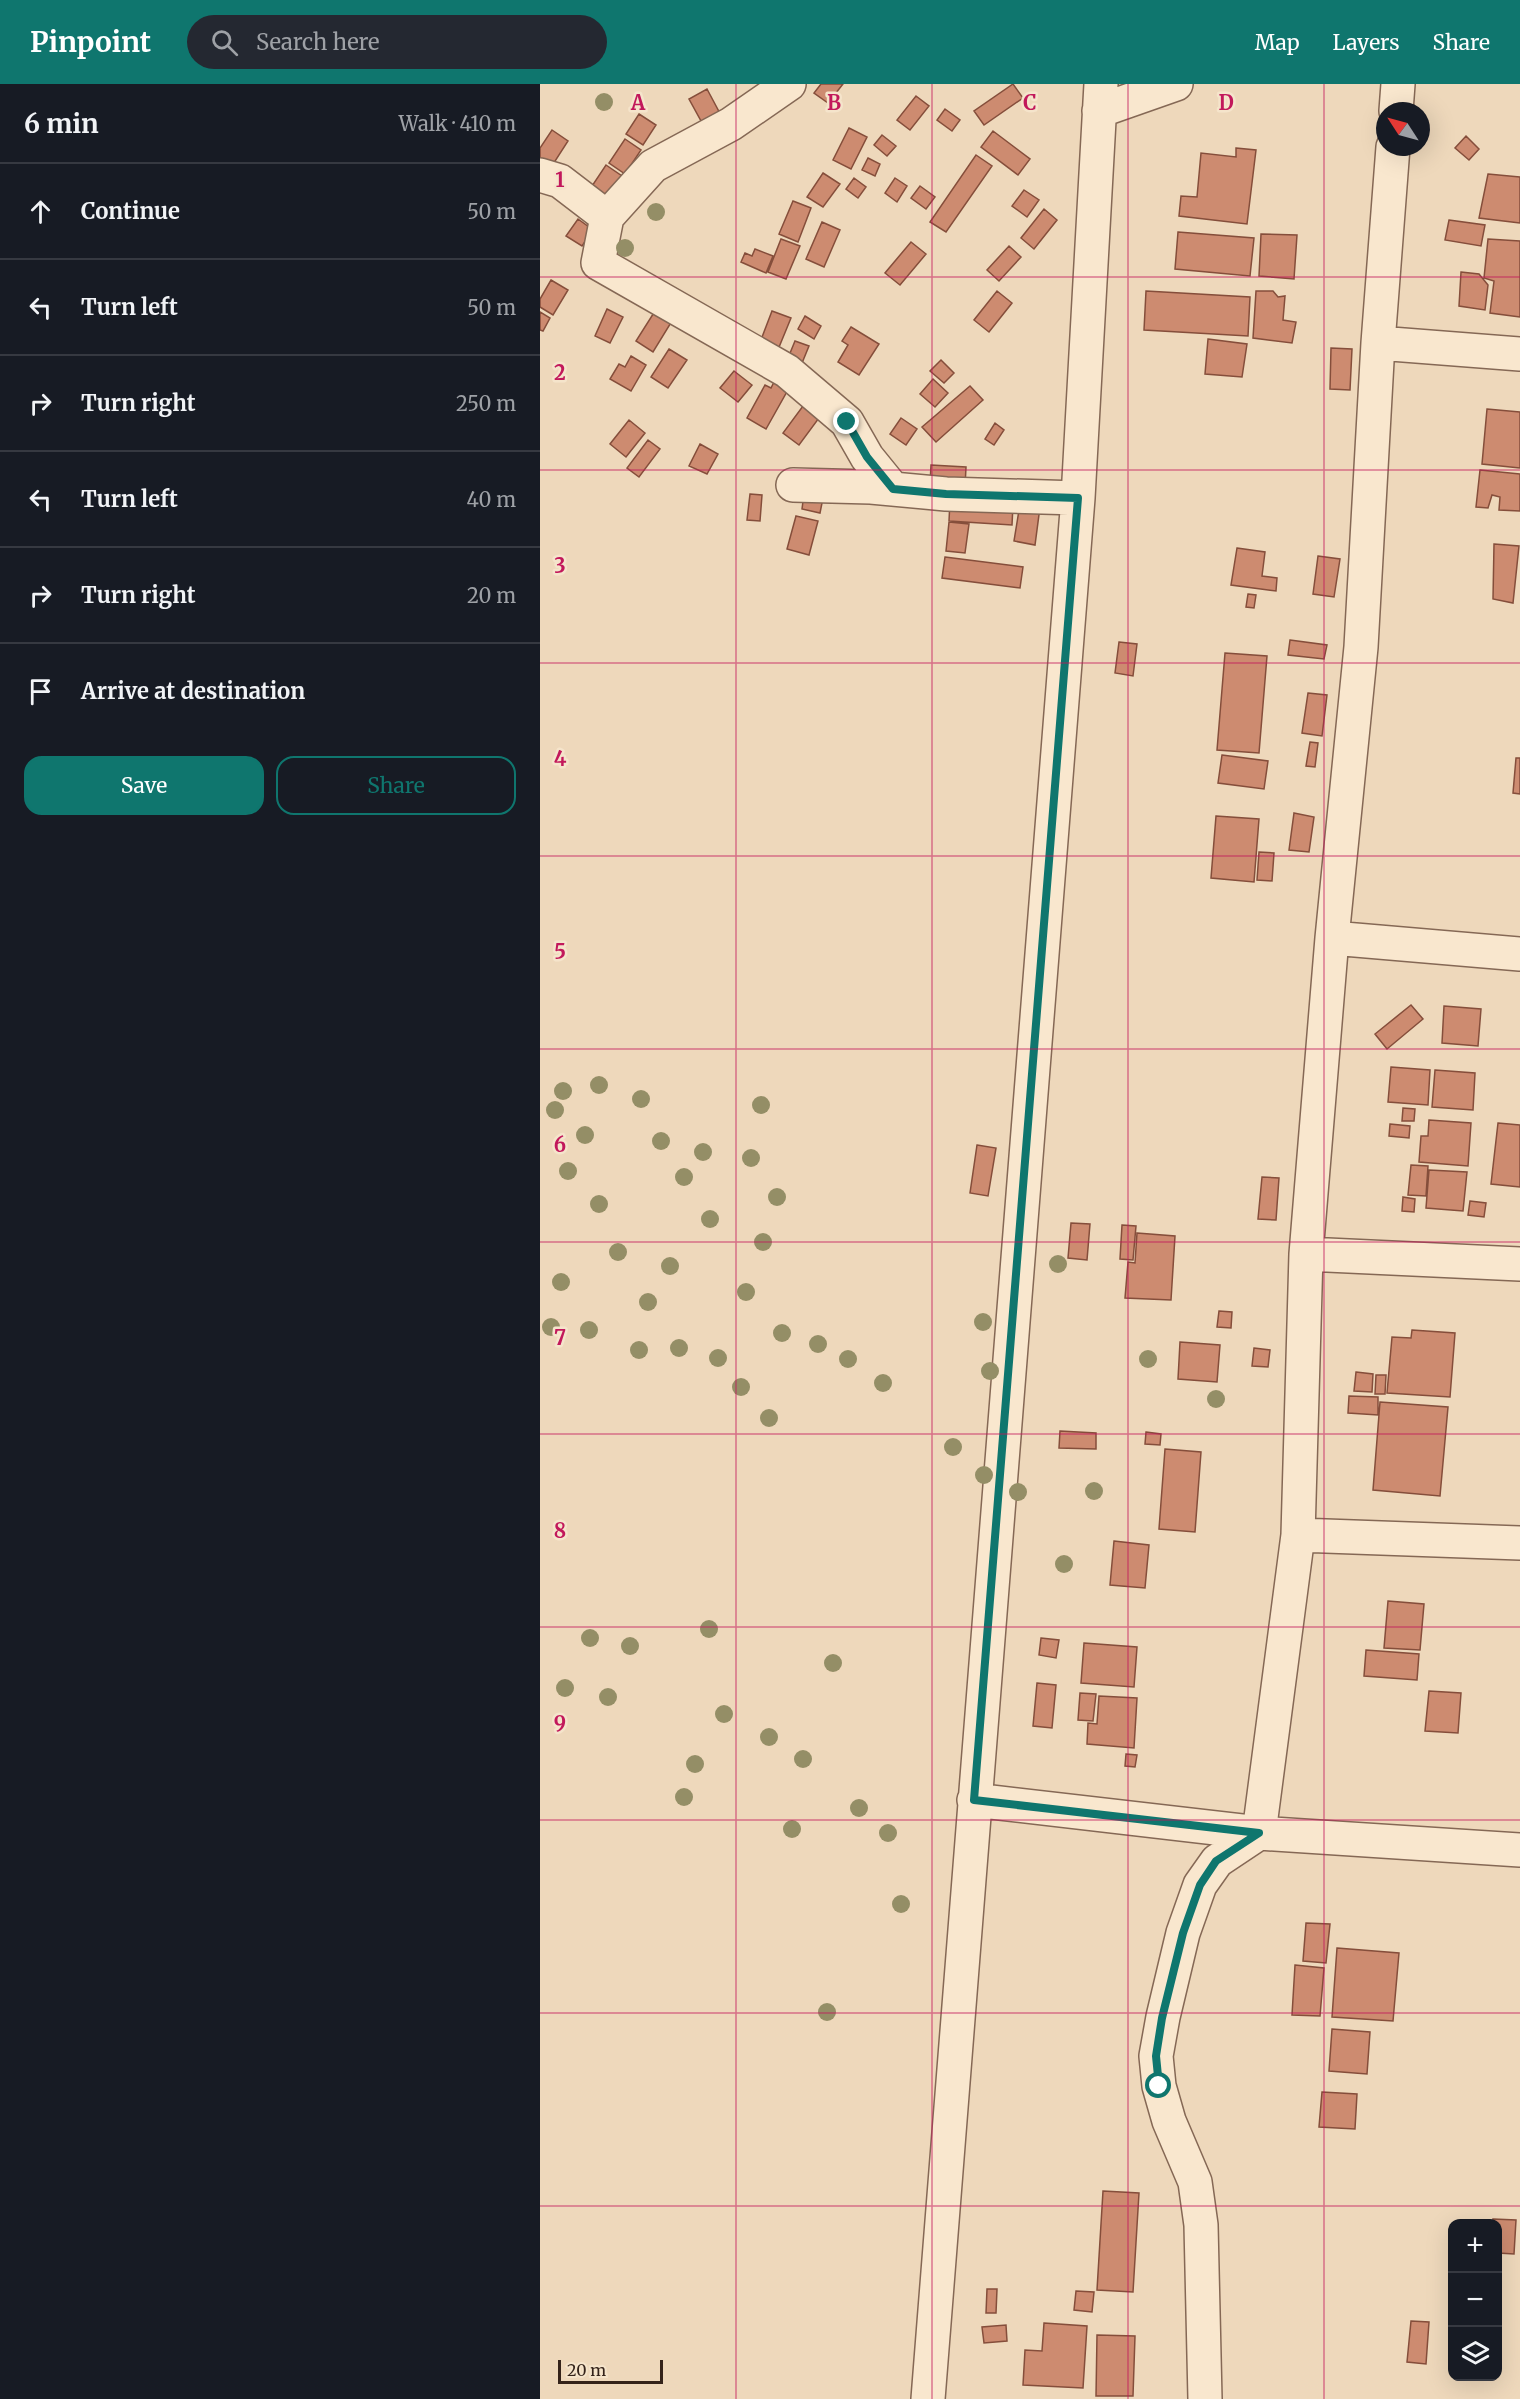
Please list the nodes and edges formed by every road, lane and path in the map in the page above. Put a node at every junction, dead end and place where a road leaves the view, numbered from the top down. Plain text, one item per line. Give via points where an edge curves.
1 (789, 84) edge
2 (1176, 84) edge
3 (1398, 84) edge
4 (1100, 97) edge
5 (1397, 102) edge
6 (1392, 156) edge
7 (540, 175) edge
8 (607, 217) junction
9 (1378, 343) junction
10 (1520, 354) edge
11 (793, 485) dead end
12 (893, 489) junction
13 (1078, 498) junction
14 (1332, 938) junction
15 (1520, 954) edge
16 (1306, 1254) junction
17 (1520, 1264) edge
18 (1298, 1535) junction
19 (1520, 1543) edge
20 (974, 1800) junction
21 (1259, 1833) junction
22 (1520, 1850) edge
23 (928, 2399) edge
24 (1205, 2399) edge

1 - 8 street via 731,124 653,166
2 - 4 street
3 - 5 street
4 - 13 street
6 - 9 street
7 - 8 street via 560,181
8 - 12 street via 598,263 787,371 847,422 867,457
9 - 10 street
9 - 14 street via 1361,647
11 - 12 street
12 - 13 street
13 - 20 street
14 - 15 street
14 - 16 street
16 - 17 street
16 - 18 street
18 - 19 street
18 - 21 street
20 - 21 street
20 - 23 street
21 - 22 street
21 - 24 street via 1216,1861 1200,1885 1183,1933 1156,2056 1169,2121 1195,2182 1201,2224

